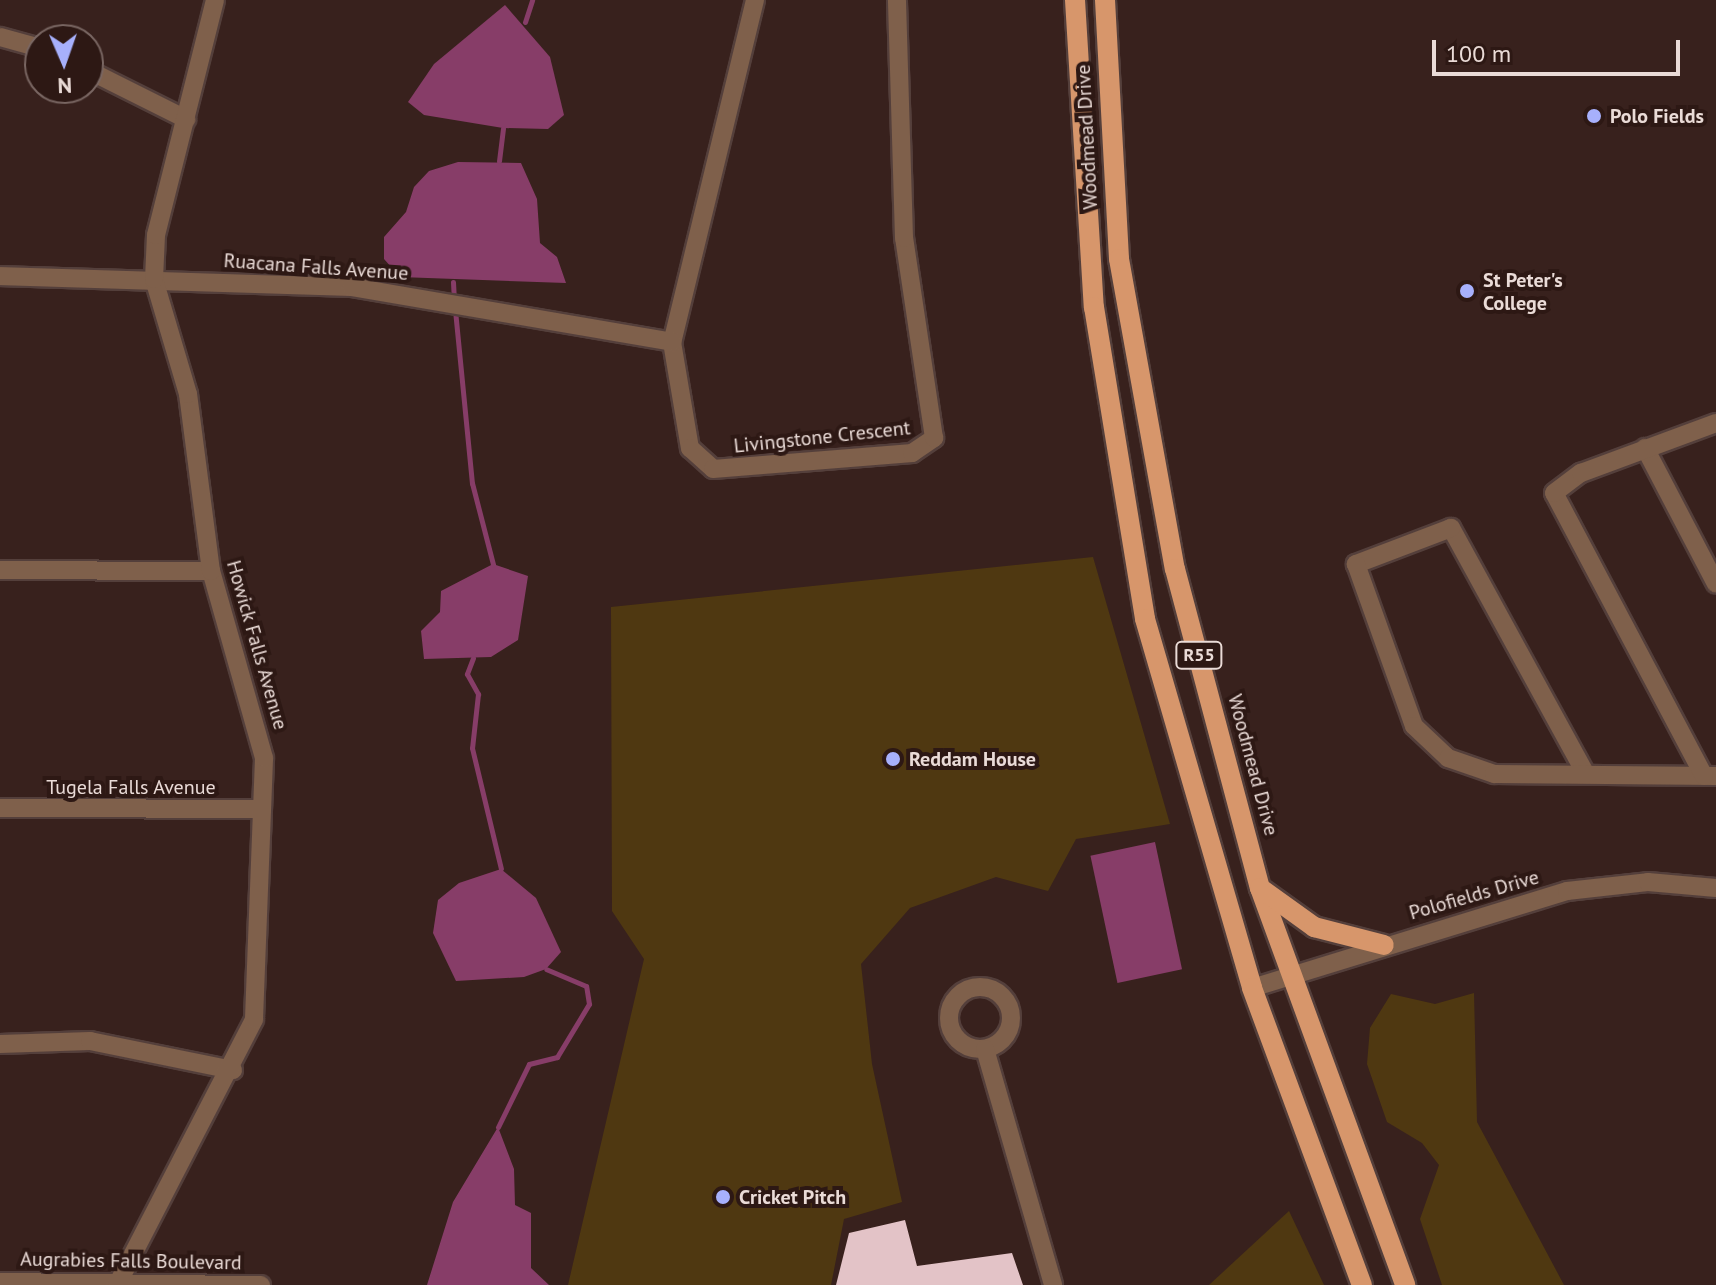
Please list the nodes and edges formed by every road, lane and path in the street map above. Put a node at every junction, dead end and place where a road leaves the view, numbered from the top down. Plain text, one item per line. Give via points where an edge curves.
1 (215, 0) edge
2 (755, 0) edge
3 (897, 0) edge
4 (1075, 0) edge
5 (1105, 0) edge
6 (0, 37) edge
7 (24, 44) edge
8 (104, 78) edge
9 (186, 119) junction
10 (0, 276) edge
11 (154, 279) junction
12 (672, 342) junction
13 (1716, 423) edge
14 (1645, 448) junction
15 (0, 570) edge
16 (211, 571) junction
17 (1716, 584) edge
18 (1583, 769) junction
19 (1710, 776) edge
20 (0, 808) edge
21 (262, 809) junction
22 (1260, 888) junction
23 (1716, 888) edge
24 (1384, 945) junction
25 (1290, 975) junction
26 (1252, 988) junction
27 (0, 1044) edge
28 (985, 1049) dead end
29 (233, 1070) junction
30 (0, 1282) edge
31 (118, 1283) edge
32 (261, 1285) edge
33 (1053, 1285) edge
34 (1362, 1285) edge
35 (1405, 1285) edge

1 - 9 street, Howick Falls Avenue
2 - 12 street, Livingstone Crescent
3 - 12 street, Livingstone Crescent via 904,238 934,438 912,453 731,470 701,465 690,448
4 - 26 main road, Woodmead Drive / R55 via 1094,307 1143,603 1184,774
5 - 22 main road, Woodmead Drive / R55 via 1119,259 1175,569
6 - 7 street
8 - 9 street
9 - 11 street, Howick Falls Avenue via 156,235
10 - 11 street, Ruacana Falls Avenue
11 - 12 street, Ruacana Falls Avenue via 351,287
11 - 16 street, Howick Falls Avenue via 188,394
13 - 14 street
14 - 17 street
14 - 19 street via 1560,485 1555,503
15 - 16 street
16 - 21 street, Howick Falls Avenue via 258,719
18 - 18 street via 1494,774 1448,758 1414,726 1356,564 1451,528
18 - 19 street
20 - 21 street, Tugela Falls Avenue
21 - 29 street, Howick Falls Avenue via 254,1019
22 - 24 main road via 1314,927
22 - 25 main road, Woodmead Drive / R55
23 - 24 street, Polofields Drive via 1604,883
24 - 25 street, Polofields Drive
25 - 26 street, Polofields Drive
25 - 35 main road, Woodmead Drive / R55
26 - 34 main road, Woodmead Drive / R55
27 - 29 street via 90,1041
28 - 33 street
29 - 31 street, Howick Falls Avenue
30 - 31 street, Augrabies Falls Boulevard
31 - 32 street, Augrabies Falls Boulevard

